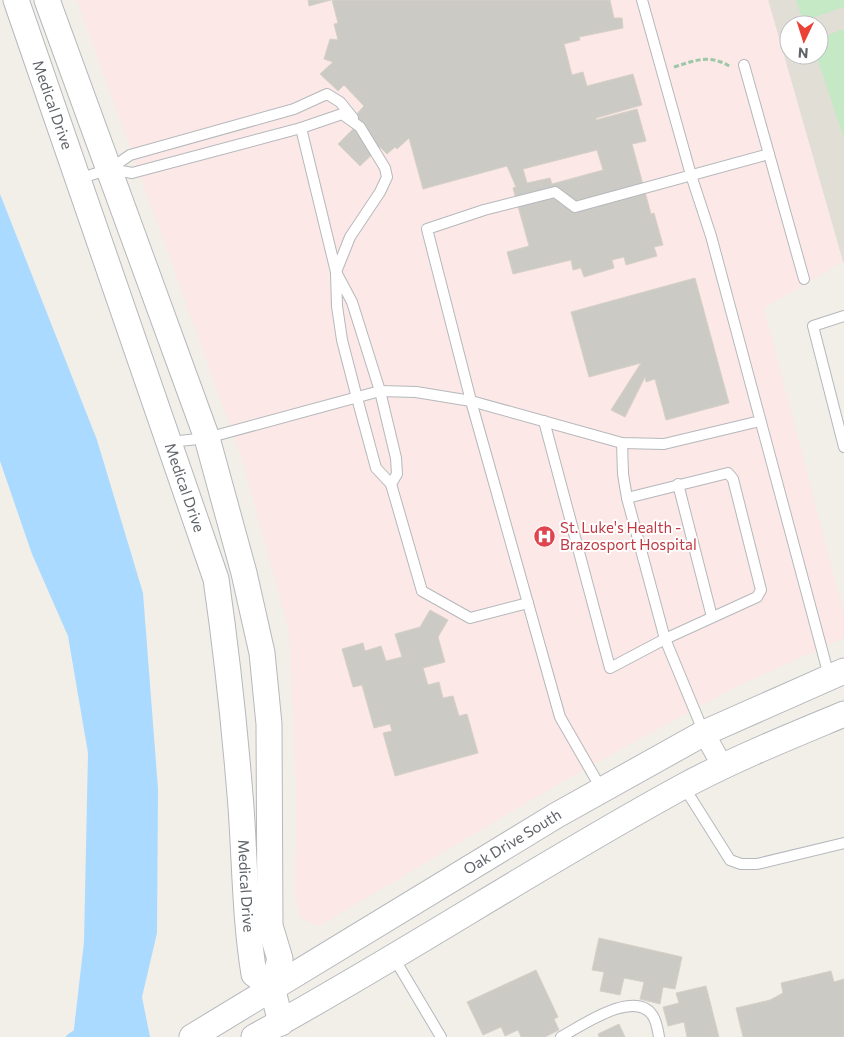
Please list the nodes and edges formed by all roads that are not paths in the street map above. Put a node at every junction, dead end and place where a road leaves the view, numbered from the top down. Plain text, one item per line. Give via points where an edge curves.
1 (16, 0) edge
2 (47, 0) edge
3 (642, 0) edge
4 (744, 65) dead end
5 (360, 127) junction
6 (301, 128) junction
7 (769, 154) junction
8 (110, 169) junction
9 (691, 175) junction
10 (78, 179) junction
11 (336, 272) junction
12 (804, 279) dead end
13 (844, 316) edge
14 (380, 391) junction
15 (356, 398) junction
16 (471, 401) junction
17 (544, 421) junction
18 (760, 421) junction
19 (207, 438) junction
20 (169, 443) junction
21 (622, 443) junction
22 (844, 447) edge
23 (391, 484) junction
24 (678, 484) junction
25 (627, 498) junction
26 (528, 603) junction
27 (712, 617) junction
28 (665, 639) junction
29 (836, 673) edge
30 (844, 713) edge
31 (704, 733) junction
32 (723, 767) junction
33 (684, 786) junction
34 (602, 790) junction
35 (844, 842) edge
36 (394, 958) junction
37 (272, 987) junction
38 (283, 1027) junction
39 (192, 1037) edge
40 (254, 1037) edge
41 (441, 1037) edge
42 (561, 1037) edge
43 (660, 1037) edge

1 - 10 street, Medical Drive
2 - 8 street, Medical Drive
3 - 9 lane
4 - 7 lane
5 - 6 lane via 342,114
5 - 8 lane via 340,102 327,94 294,109 130,155
5 - 11 lane via 385,168 387,177 350,237
6 - 8 lane via 132,173
6 - 11 lane
7 - 9 lane
7 - 12 lane
8 - 10 lane
8 - 19 street, Medical Drive
9 - 16 lane via 575,207 555,192 427,229
9 - 18 lane via 711,236
10 - 20 street, Medical Drive
11 - 14 lane via 352,302
11 - 15 lane via 340,323
13 - 22 lane via 813,326
14 - 15 lane
14 - 16 lane via 416,392
14 - 23 lane via 396,458 397,474
15 - 19 lane
15 - 23 lane via 376,468
16 - 17 lane
16 - 26 lane
17 - 21 lane
17 - 28 lane via 610,668
18 - 21 lane via 664,444
18 - 29 lane
19 - 20 lane
19 - 37 street, Medical Drive via 262,653 270,724 270,926 280,959
20 - 37 street, Medical Drive via 216,579 231,678 246,916 254,974
21 - 25 lane
23 - 26 lane via 422,591 470,618
24 - 25 lane
24 - 27 lane
24 - 27 lane via 728,472 733,479 760,582 761,590 757,597
25 - 28 lane
26 - 34 lane via 560,717
27 - 28 lane
28 - 31 lane
29 - 30 street
29 - 31 street, Oak Drive South
30 - 32 street
31 - 32 street
31 - 34 street, Oak Drive South
32 - 33 street
33 - 35 lane via 730,860 741,864 757,864
33 - 36 street
34 - 37 street, Oak Drive South
36 - 38 street
36 - 41 lane
37 - 38 street, Medical Drive
37 - 39 street, Oak Drive South
38 - 40 street
42 - 43 lane via 619,1007 633,1005 645,1008 654,1017

